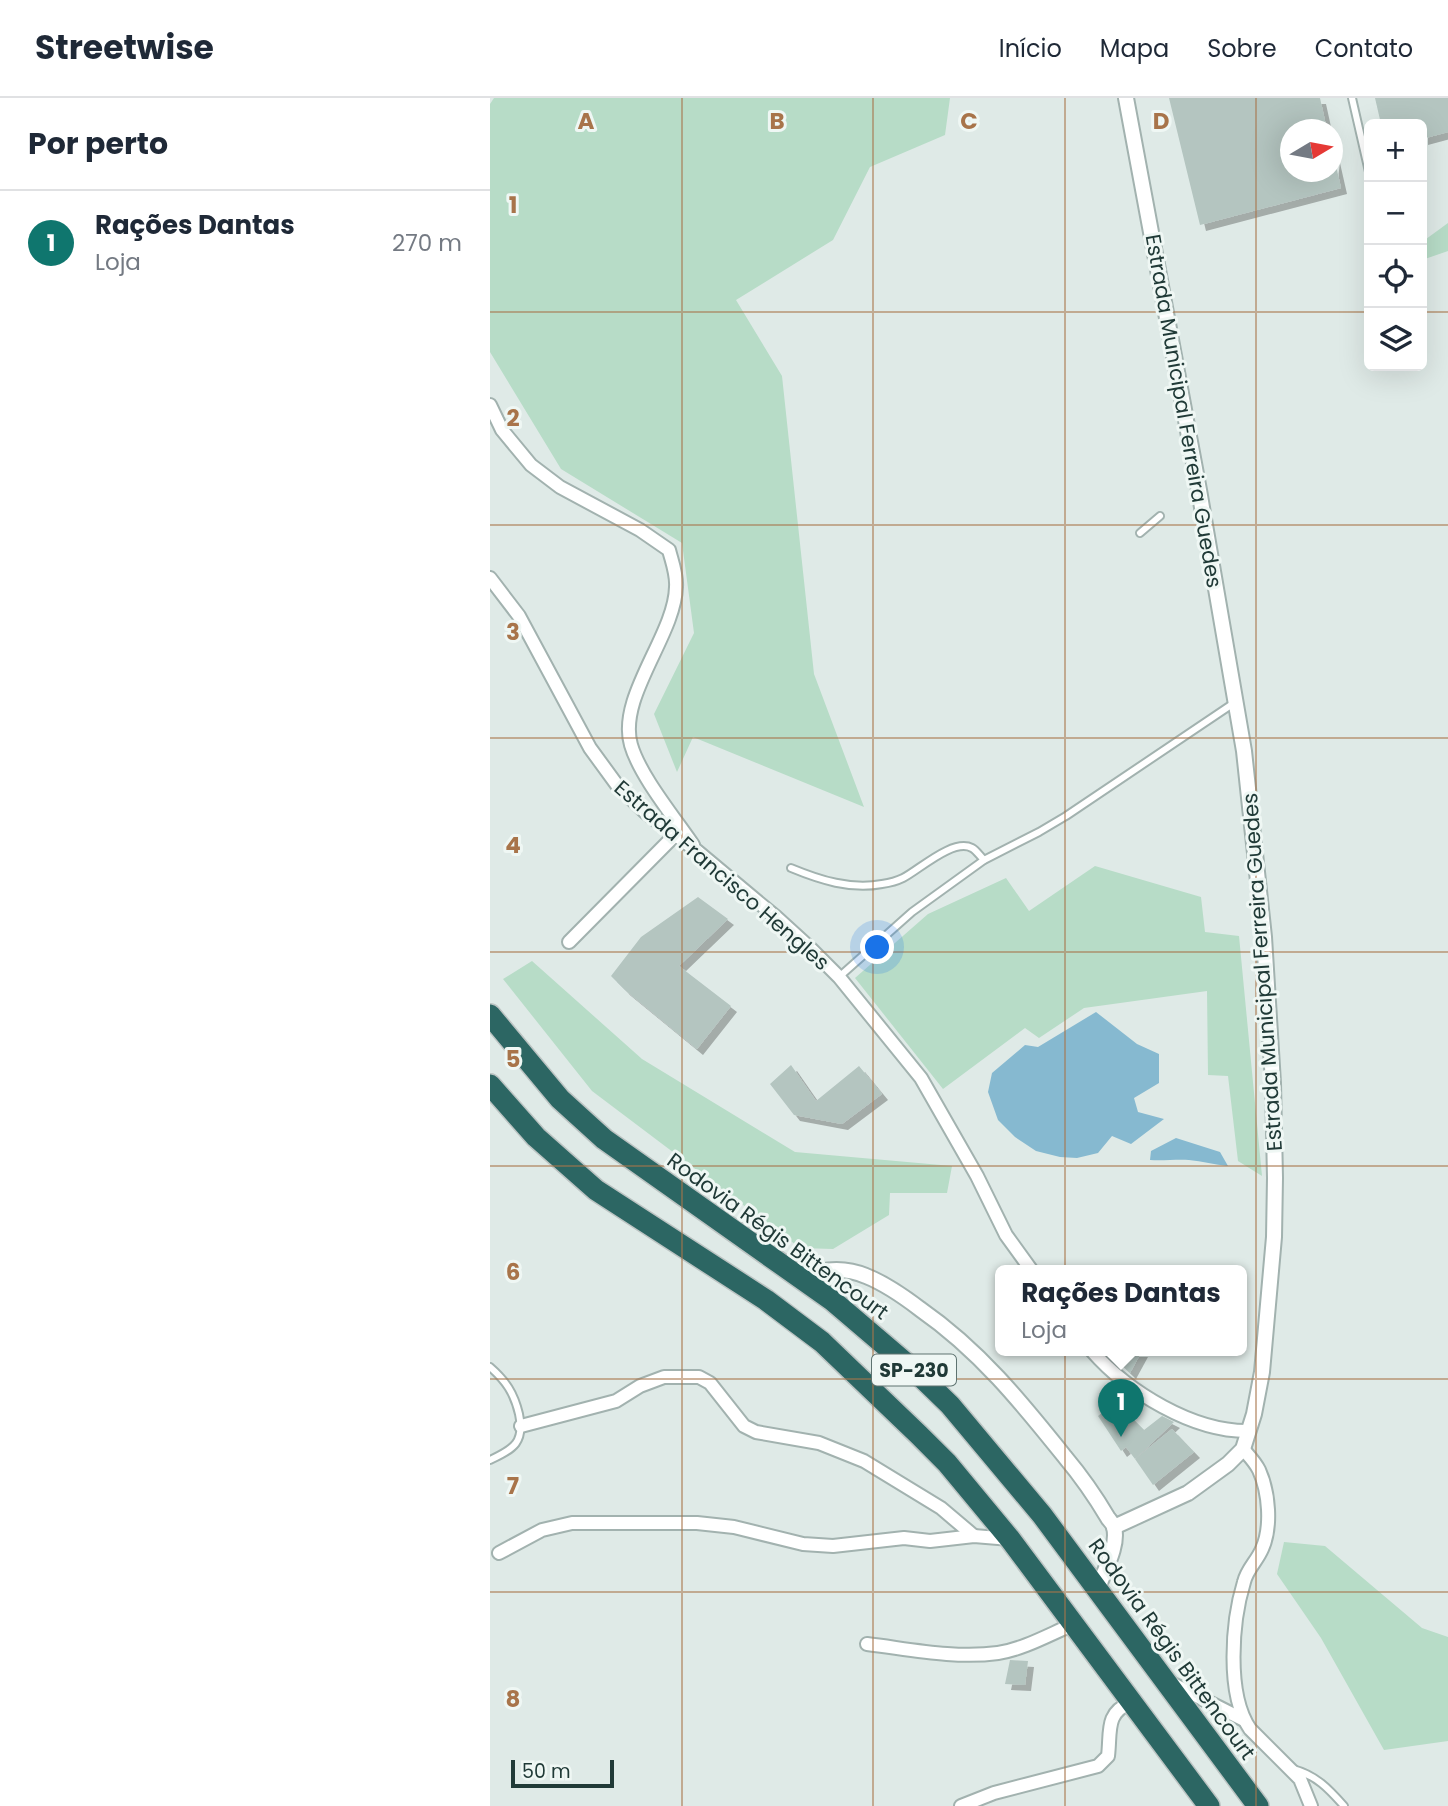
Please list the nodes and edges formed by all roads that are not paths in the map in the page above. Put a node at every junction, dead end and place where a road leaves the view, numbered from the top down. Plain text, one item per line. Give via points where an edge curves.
1 (1126, 98) edge
2 (1352, 98) edge
3 (1364, 150) edge
4 (490, 405) edge
5 (1160, 516) dead end
6 (1140, 533) dead end
7 (490, 578) edge
8 (1236, 702) junction
9 (675, 835) junction
10 (697, 851) junction
11 (984, 860) junction
12 (791, 868) dead end
13 (569, 942) dead end
14 (839, 977) junction
15 (490, 1015) edge
16 (490, 1085) edge
17 (490, 1096) edge
18 (529, 1131) junction
19 (1028, 1265) edge
20 (799, 1278) junction
21 (1098, 1356) edge
22 (490, 1367) edge
23 (522, 1426) junction
24 (1249, 1431) junction
25 (1243, 1449) junction
26 (490, 1460) edge
27 (1114, 1527) junction
28 (974, 1536) junction
29 (1010, 1539) junction
30 (499, 1553) dead end
31 (1097, 1588) junction
32 (1074, 1624) junction
33 (867, 1644) dead end
34 (1164, 1680) junction
35 (1130, 1703) junction
36 (1244, 1720) junction
37 (1291, 1769) junction
38 (961, 1806) edge
39 (1209, 1806) edge
40 (1258, 1806) edge
41 (1311, 1806) edge
42 (1344, 1806) edge

1 - 8 street, Estrada Municipal Ferreira Guedes
2 - 3 lane
4 - 10 street via 502,430 531,465 560,487 669,550 675,572 674,606 638,691 628,730 644,771
5 - 6 lane
7 - 9 street, Estrada Francisco Hengles via 519,616 590,748 617,785
8 - 11 lane via 1066,816
8 - 24 street, Estrada Municipal Ferreira Guedes via 1260,890 1275,1178 1262,1372
9 - 10 street, Estrada Francisco Hengles
9 - 13 street
10 - 14 street, Estrada Francisco Hengles
11 - 12 lane via 963,846 901,879 864,886 824,880
11 - 14 lane via 912,912
14 - 19 street, Estrada Francisco Hengles via 921,1078 1006,1235
15 - 20 highway, Rodovia Régis Bittencourt / SP-230 via 560,1099 604,1139
16 - 18 highway, SP-230
17 - 18 highway
18 - 29 highway, SP-230 via 596,1190 766,1300 822,1342 919,1435
20 - 27 street via 819,1270 863,1274 944,1326 994,1372 1042,1428
20 - 31 highway, Rodovia Régis Bittencourt / SP-230 via 887,1346 950,1405
21 - 24 street via 1138,1392 1171,1411
22 - 23 lane via 514,1395
23 - 26 lane via 516,1444
23 - 28 street via 616,1402 664,1377 699,1377 710,1383 744,1426 819,1443 864,1461 941,1508
24 - 25 street, Estrada Municipal Ferreira Guedes
25 - 27 street, Estrada Municipal Ferreira Guedes via 1188,1493
25 - 36 street via 1258,1467 1267,1503 1265,1543 1243,1583 1234,1649
27 - 31 street via 1113,1546
28 - 29 street
28 - 30 street via 833,1546 697,1523 572,1523 542,1530
29 - 32 highway, SP-230
31 - 34 highway, Rodovia Régis Bittencourt / SP-230
32 - 33 street via 999,1653 956,1654
32 - 35 highway, SP-230
34 - 36 street
34 - 40 highway, Rodovia Régis Bittencourt / SP-230
35 - 38 street via 1118,1708 1111,1719 1108,1756 1098,1766 1006,1789
35 - 39 highway, SP-230
36 - 37 street
37 - 41 street via 1307,1791
37 - 42 lane via 1315,1777

